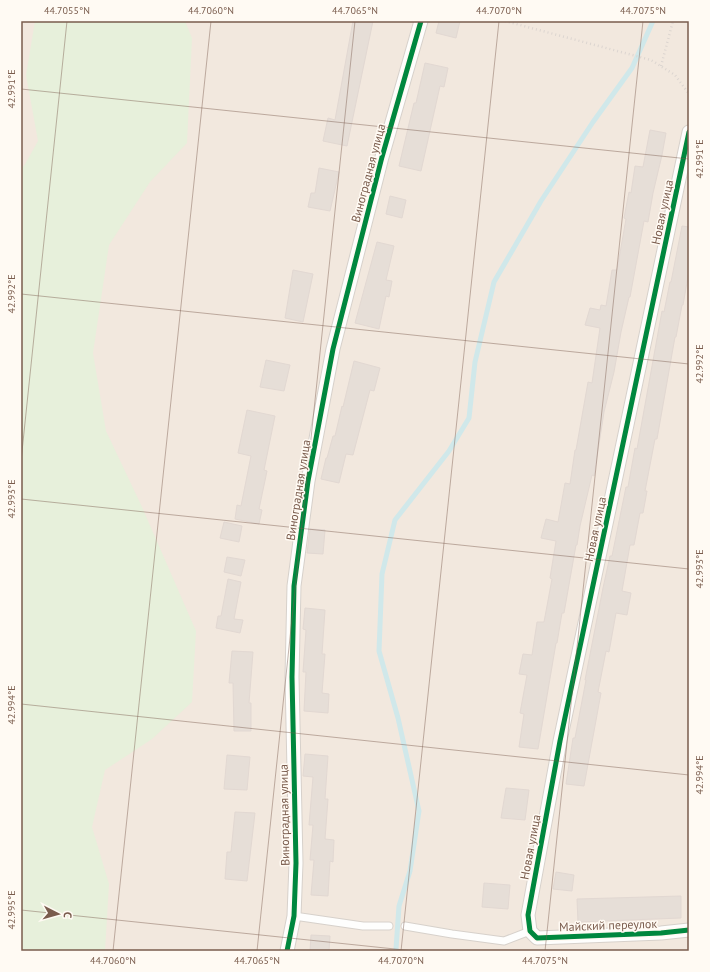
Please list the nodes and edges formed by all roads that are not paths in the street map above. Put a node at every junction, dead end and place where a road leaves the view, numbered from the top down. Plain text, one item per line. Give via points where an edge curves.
1 (421, 21) edge
2 (689, 132) edge
3 (294, 916) junction
4 (388, 926) dead end
5 (405, 926) dead end
6 (689, 930) edge
7 (530, 931) junction
8 (287, 951) edge

1 - 3 street, Виноградная улица via 382,157 333,348 308,481 294,586
2 - 7 street, Новая улица via 560,741 528,915
3 - 4 lane via 363,926
3 - 8 street, Виноградная улица
5 - 7 lane via 504,941
6 - 7 street, Майский переулок via 537,938

